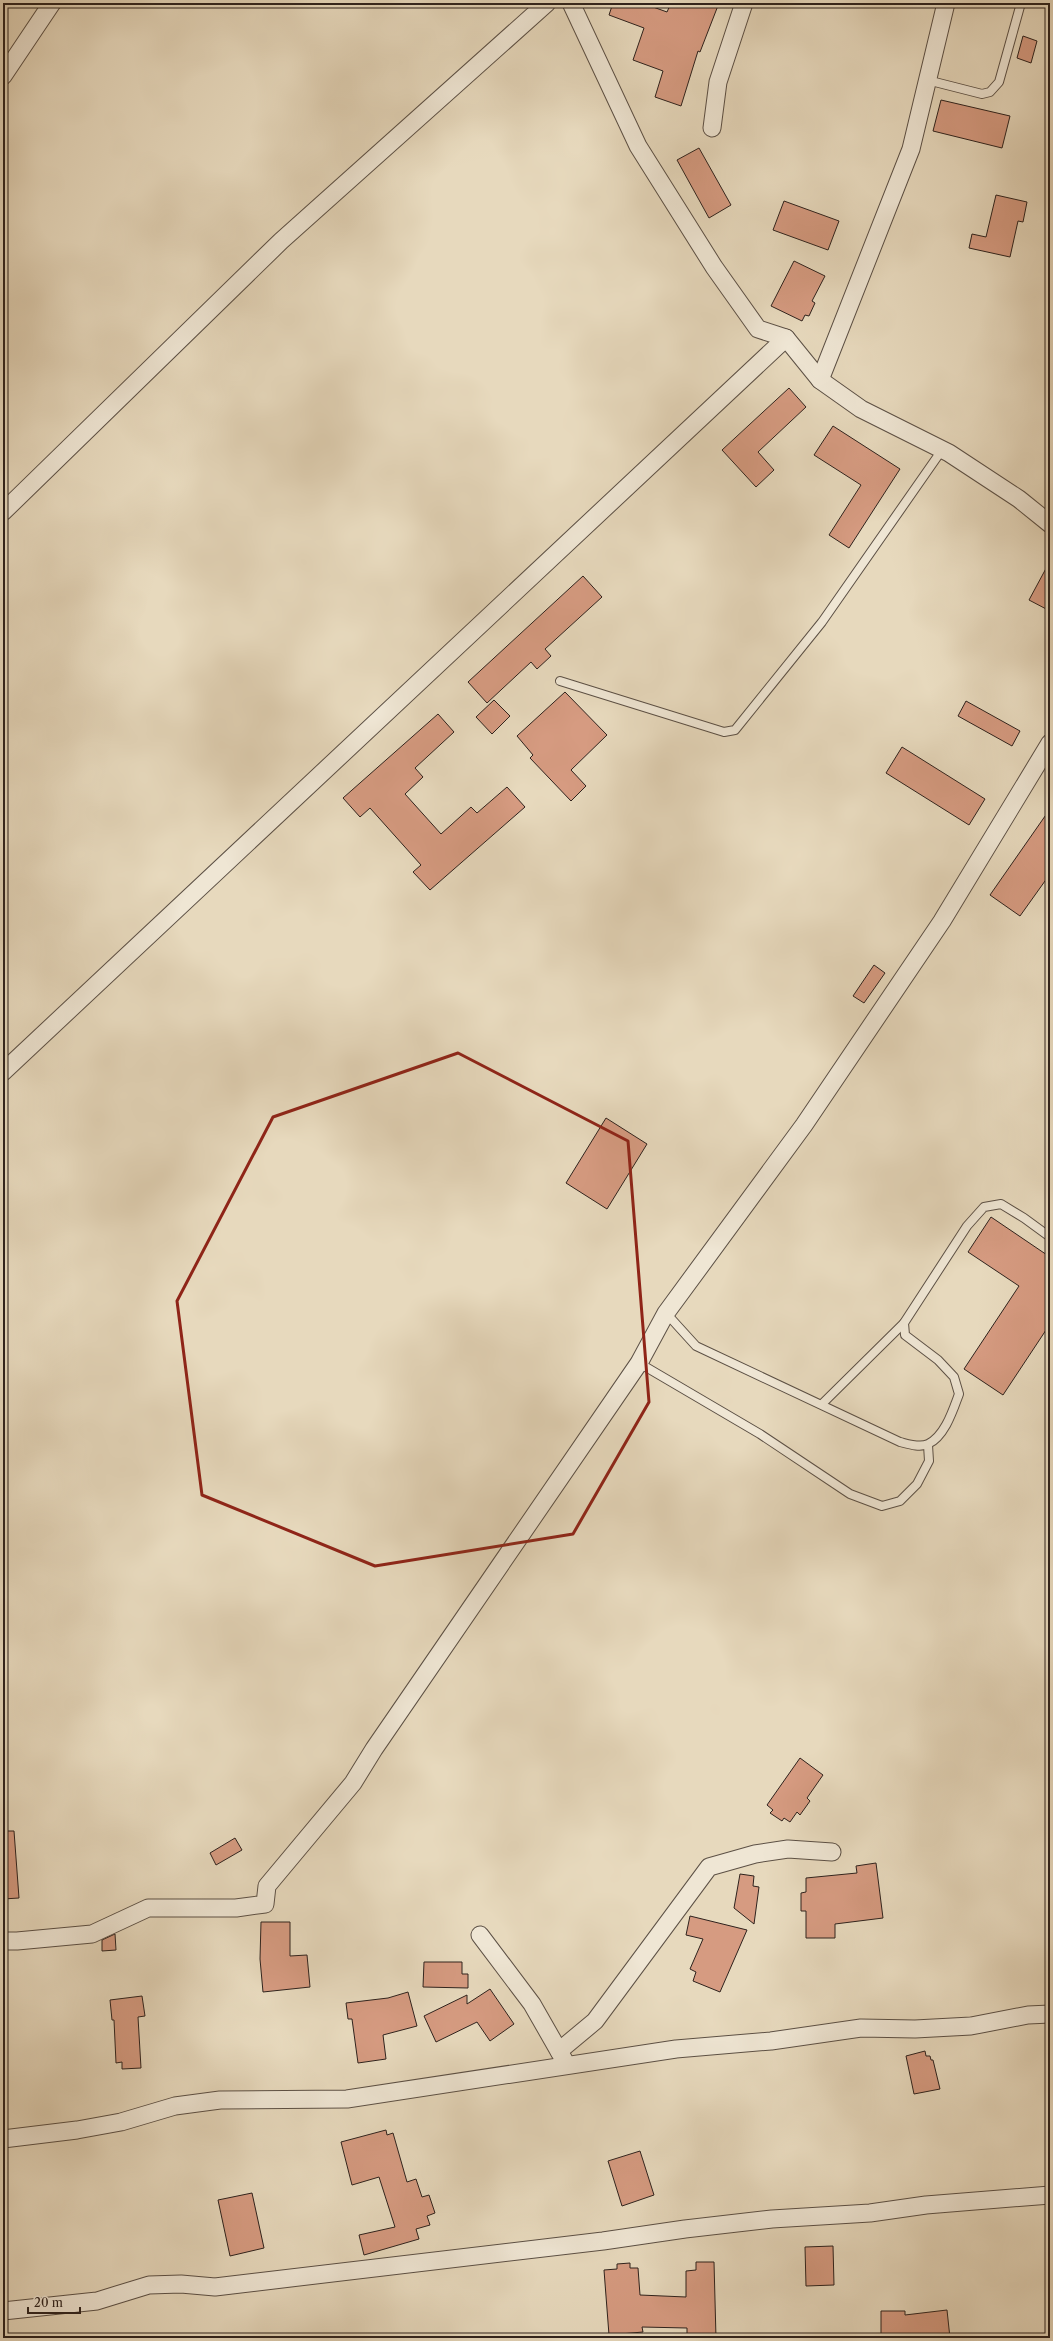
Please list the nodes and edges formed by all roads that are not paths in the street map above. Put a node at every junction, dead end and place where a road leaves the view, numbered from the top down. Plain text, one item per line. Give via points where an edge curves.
1 (52, 3) edge
2 (547, 3) edge
3 (571, 3) edge
4 (744, 3) edge
5 (946, 3) edge
6 (1021, 3) edge
7 (3, 76) edge
8 (928, 80) junction
9 (712, 128) dead end
10 (786, 338) junction
11 (820, 380) junction
12 (942, 450) junction
13 (3, 512) edge
14 (1050, 524) edge
15 (560, 681) dead end
16 (1050, 742) edge
17 (3, 1072) edge
18 (1050, 1237) edge
19 (666, 1313) junction
20 (904, 1323) junction
21 (639, 1363) junction
22 (822, 1404) junction
23 (928, 1445) junction
24 (832, 1852) dead end
25 (480, 1935) dead end
26 (3, 1941) edge
27 (1050, 2014) edge
28 (563, 2059) junction
29 (3, 2139) edge
30 (1050, 2195) edge
31 (3, 2311) edge

1 - 7 street
2 - 13 street via 281,241
3 - 10 street via 638,146 714,267 758,329
4 - 9 street via 718,82
5 - 8 street
6 - 8 lane via 999,82 990,92 982,94
8 - 11 street via 911,149
10 - 11 street
10 - 17 street
11 - 12 street via 860,409
12 - 14 street via 1019,499
12 - 15 lane via 822,622 735,730 724,732
16 - 19 street via 942,921 804,1125
18 - 20 lane via 1001,1204 984,1207 967,1226
19 - 21 street
19 - 22 lane via 696,1346
20 - 22 lane
20 - 23 lane via 906,1335 938,1360 954,1377 959,1394 941,1432
21 - 23 lane via 760,1434 850,1494 882,1506 900,1502 917,1484 929,1461
21 - 26 street via 353,1783 267,1886 265,1904 236,1908 148,1908 92,1934
22 - 23 lane via 900,1442 915,1446
24 - 28 street via 788,1849 755,1854 709,1867 596,2021
25 - 28 street via 532,2004
27 - 28 street via 1028,2015 971,2026 861,2028 771,2041
28 - 29 street via 347,2099 220,2100 175,2106 121,2122 77,2130
30 - 31 street via 685,2229 214,2287 149,2285 97,2301

